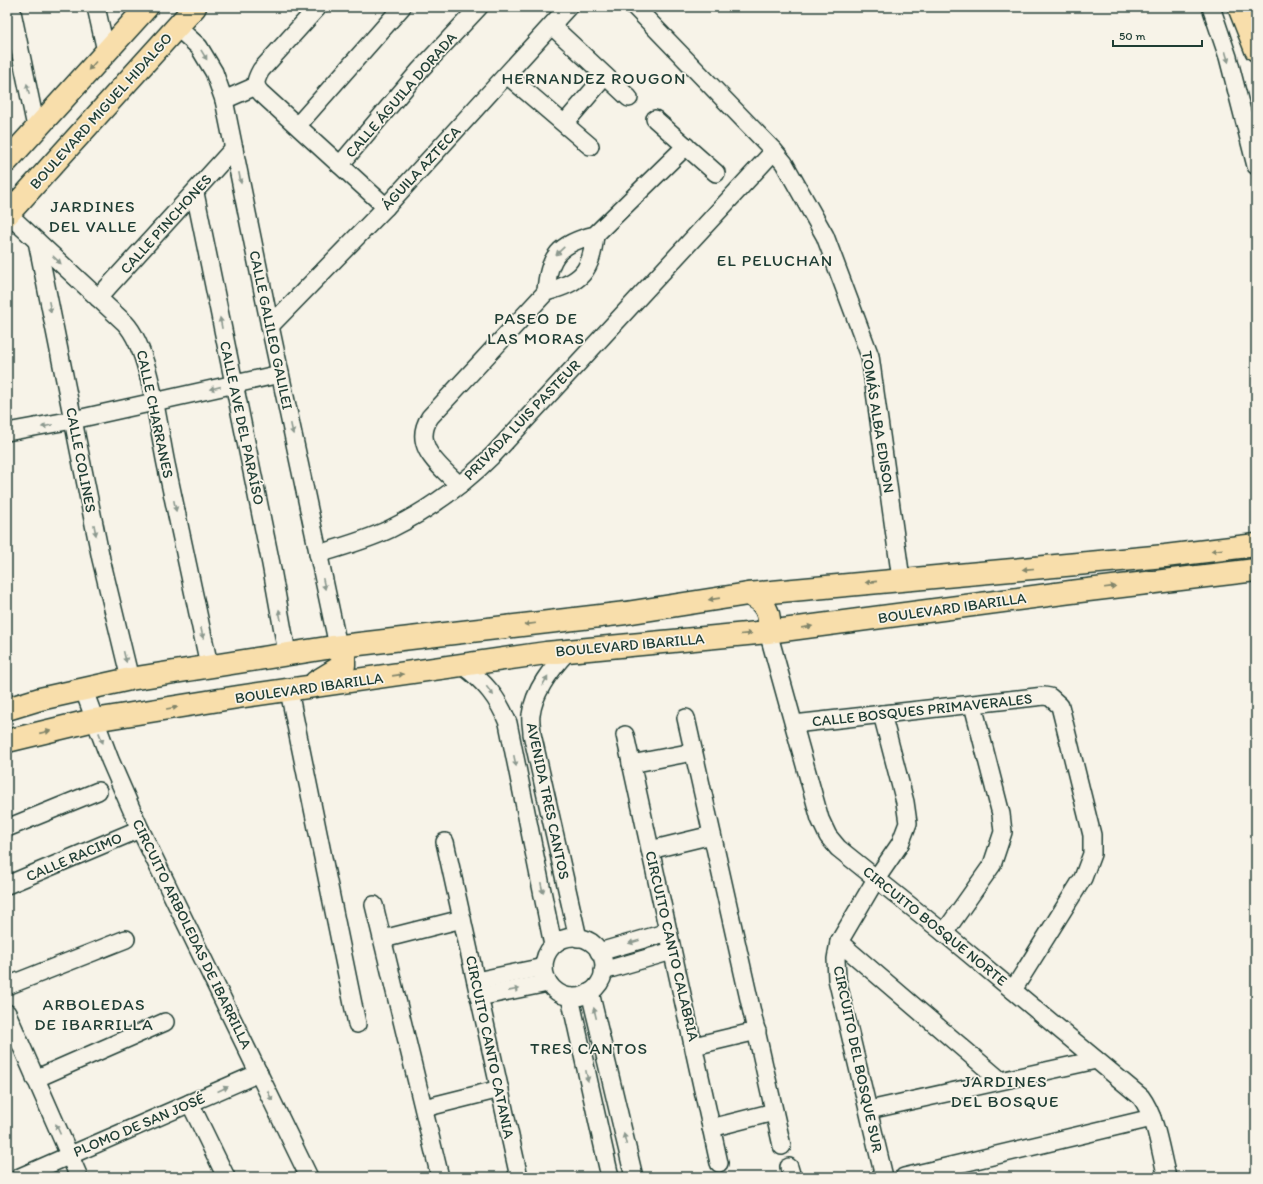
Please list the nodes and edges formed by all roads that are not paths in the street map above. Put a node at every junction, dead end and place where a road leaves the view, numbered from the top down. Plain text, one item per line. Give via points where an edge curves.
1 (11, 7) edge
2 (96, 7) edge
3 (147, 7) edge
4 (195, 7) edge
5 (318, 7) edge
6 (402, 7) edge
7 (479, 7) edge
8 (568, 7) edge
9 (635, 7) edge
10 (1211, 7) edge
11 (1238, 7) edge
12 (552, 26) junction
13 (177, 27) junction
14 (1256, 50) edge
15 (106, 51) junction
16 (507, 75) junction
17 (605, 76) junction
18 (259, 89) junction
19 (629, 98) dead end
20 (224, 100) junction
21 (655, 119) dead end
22 (565, 123) junction
23 (298, 126) junction
24 (36, 127) junction
25 (590, 146) dead end
26 (686, 146) junction
27 (234, 148) junction
28 (774, 151) junction
29 (7, 161) edge
30 (340, 165) junction
31 (1256, 166) edge
32 (716, 174) dead end
33 (195, 193) junction
34 (386, 207) junction
35 (7, 215) edge
36 (595, 235) junction
37 (37, 241) junction
38 (546, 292) junction
39 (98, 298) junction
40 (270, 326) junction
41 (280, 374) junction
42 (233, 384) junction
43 (154, 402) junction
44 (73, 420) junction
45 (7, 432) edge
46 (459, 485) junction
47 (1253, 543) edge
48 (318, 554) junction
49 (1256, 570) edge
50 (1226, 573) junction
51 (901, 579) junction
52 (1256, 584) edge
53 (748, 594) junction
54 (626, 612) junction
55 (768, 632) junction
56 (336, 646) junction
57 (568, 651) junction
58 (287, 653) junction
59 (546, 653) junction
60 (209, 665) junction
61 (463, 666) junction
62 (130, 679) junction
63 (83, 688) junction
64 (298, 689) junction
65 (972, 705) junction
66 (7, 709) edge
67 (882, 714) junction
68 (686, 718) dead end
69 (94, 720) junction
70 (794, 724) junction
71 (625, 735) dead end
72 (7, 741) edge
73 (694, 752) junction
74 (631, 764) junction
75 (98, 791) dead end
76 (7, 828) edge
77 (140, 829) junction
78 (712, 834) junction
79 (445, 842) dead end
80 (650, 850) junction
81 (876, 879) junction
82 (7, 885) edge
83 (374, 905) dead end
84 (462, 919) junction
85 (668, 932) junction
86 (944, 933) junction
87 (578, 938) junction
88 (126, 939) dead end
89 (383, 939) junction
90 (839, 942) junction
91 (553, 945) junction
92 (672, 950) junction
93 (599, 952) junction
94 (603, 971) junction
95 (546, 975) junction
96 (7, 986) edge
97 (478, 989) junction
98 (1013, 990) junction
99 (590, 992) junction
100 (570, 997) junction
101 (7, 1014) edge
102 (165, 1022) dead end
103 (357, 1024) dead end
104 (757, 1031) junction
105 (694, 1046) junction
106 (1096, 1060) junction
107 (259, 1074) junction
108 (35, 1078) junction
109 (1000, 1080) junction
110 (500, 1089) junction
111 (190, 1104) junction
112 (424, 1108) junction
113 (869, 1110) junction
114 (774, 1112) junction
115 (1152, 1118) junction
116 (711, 1128) junction
117 (782, 1146) dead end
118 (70, 1155) junction
119 (719, 1163) dead end
120 (223, 1176) edge
121 (515, 1176) edge
122 (20, 1177) edge
123 (79, 1177) edge
124 (309, 1177) edge
125 (440, 1177) edge
126 (610, 1177) edge
127 (634, 1177) edge
128 (884, 1177) edge
129 (904, 1177) edge
130 (1167, 1177) edge

24 -> 1 street
2 - 15 street
3 - 15 main road
4 - 13 main road, BOULEVARD MIGUEL HIDALGO
5 - 18 street via 268,61 258,76
6 - 23 street
7 - 30 street, CALLE ÁGUILA DORADA via 420,70
8 - 12 street, ÁGUILA AZTECA
9 - 28 street, TOMÁS ALBA EDISON
10 -> 31 street via 1228,57
11 - 14 main road
12 - 16 street, ÁGUILA AZTECA
12 - 17 street
13 -> 20 street, CALLE GALILEO GALILEI via 199,47 214,72
13 - 35 main road, BOULEVARD MIGUEL HIDALGO
15 -> 24 main road
16 - 22 street
16 - 34 street, ÁGUILA AZTECA
17 - 19 street
17 - 22 street
18 - 20 street
18 - 23 street
20 - 27 street, CALLE GALILEO GALILEI
21 - 26 street
22 - 25 street
23 - 30 street
24 - 29 main road
26 - 32 street
26 - 36 street
27 - 33 street, CALLE PINCHONES
27 -> 40 street, CALLE GALILEO GALILEI
28 - 46 street, PRIVADA LUIS PASTEUR via 494,454
28 - 51 street, TOMÁS ALBA EDISON via 784,163 825,236 870,356
30 - 34 street
33 - 39 street, CALLE PINCHONES
42 -> 33 street, CALLE AVE DEL PARAÍSO
34 - 40 street, ÁGUILA AZTECA
35 - 37 street, CALLE CHARRANES
36 -> 38 street via 576,240 558,252 548,272
36 - 38 street via 592,260 584,274 566,286
37 -> 39 street, CALLE CHARRANES
37 -> 44 street, CALLE COLINES
38 - 46 street via 430,417 424,427 423,438 431,456
39 - 43 street, CALLE CHARRANES via 137,338
40 - 41 street, CALLE GALILEO GALILEI
41 - 42 street
41 -> 48 street, CALLE GALILEO GALILEI
42 -> 43 street
58 -> 42 street, CALLE AVE DEL PARAÍSO
43 - 44 street
43 -> 60 street, CALLE CHARRANES
44 -> 45 street
44 -> 62 street, CALLE COLINES via 101,560
46 - 48 street, PRIVADA LUIS PASTEUR via 390,529
47 -> 51 main road, BOULEVARD IBARILLA via 1075,565
48 -> 56 street, CALLE GALILEO GALILEI
49 - 50 main road, BOULEVARD IBARILLA
50 - 52 main road
55 -> 50 main road, BOULEVARD IBARILLA
51 -> 53 main road, BOULEVARD IBARILLA
53 -> 54 main road, BOULEVARD IBARILLA
53 - 55 main road via 758,598 765,606 770,621
54 -> 56 main road, BOULEVARD IBARILLA
54 - 59 main road via 606,622 552,630 546,637
57 -> 55 main road, BOULEVARD IBARILLA
55 - 70 street, CIRCUITO BOSQUE NORTE
56 - 58 main road, BOULEVARD IBARILLA
56 - 64 main road via 344,655 344,665
57 - 59 main road, BOULEVARD IBARILLA
87 -> 57 street, AVENIDA TRES CANTOS via 530,716 544,680
58 - 60 main road, BOULEVARD IBARILLA
59 - 61 main road, BOULEVARD IBARILLA
60 - 62 main road, BOULEVARD IBARILLA
64 -> 61 main road, BOULEVARD IBARILLA
61 -> 91 street, AVENIDA TRES CANTOS via 491,690 508,723
62 - 63 main road, BOULEVARD IBARILLA
63 - 66 main road, BOULEVARD IBARILLA
63 - 69 street, CIRCUITO ARBOLEDAS DE IBARRILLA
69 -> 64 main road, BOULEVARD IBARILLA
64 - 103 street
65 - 67 street, CALLE BOSQUES PRIMAVERALES
65 - 86 street via 1001,814 1003,832 992,865
65 - 98 street, CALLE BOSQUES PRIMAVERALES via 1044,696 1050,697 1060,706 1092,835 1092,854 1083,878
67 - 70 street, CALLE BOSQUES PRIMAVERALES
67 - 81 street, CIRCUITO DEL BOSQUE SUR via 908,823 900,844
68 - 73 street
72 -> 69 main road, BOULEVARD IBARILLA
69 -> 77 street, CIRCUITO ARBOLEDAS DE IBARRILLA
70 - 81 street, CIRCUITO BOSQUE NORTE via 820,818 828,836 838,848
71 - 74 street, CIRCUITO CANTO CALABRIA
73 - 74 street
73 - 78 street
74 - 80 street, CIRCUITO CANTO CALABRIA
75 - 76 street
77 - 82 street, CALLE RACIMO
77 - 107 street, CIRCUITO ARBOLEDAS DE IBARRILLA
78 - 80 street
78 - 104 street
79 - 84 street, CIRCUITO CANTO CATANIA
80 - 85 street, CIRCUITO CANTO CALABRIA
81 - 86 street, CIRCUITO BOSQUE NORTE
81 - 90 street, CIRCUITO DEL BOSQUE SUR
83 - 89 street
84 - 89 street
84 - 97 street, CIRCUITO CANTO CATANIA
85 - 92 street, CIRCUITO CANTO CALABRIA
85 -> 93 street
86 - 98 street, CIRCUITO BOSQUE NORTE
87 - 91 street via 569,938
87 - 93 street via 594,945
88 - 96 street
89 - 112 street
90 - 109 street
90 - 113 street, CIRCUITO DEL BOSQUE SUR via 836,959 837,979
91 - 95 street via 548,952
92 - 94 street
92 - 105 street, CIRCUITO CANTO CALABRIA
93 - 94 street
94 - 99 street via 597,986
95 - 97 street
95 - 100 street via 554,990
97 - 110 street, CIRCUITO CANTO CATANIA
98 - 106 street, CIRCUITO BOSQUE NORTE
99 - 100 street
127 -> 99 street
100 -> 126 street
101 - 108 street
102 - 108 street
104 - 105 street
104 - 114 street
105 - 116 street, CIRCUITO CANTO CALABRIA
106 - 109 street
106 - 115 street, CIRCUITO BOSQUE NORTE via 1141,1097
111 -> 107 street, PLOMO DE SAN JOSÉ
107 -> 124 street, CIRCUITO ARBOLEDAS DE IBARRILLA
118 -> 108 street
109 - 113 street
110 - 112 street
110 - 121 street, CIRCUITO CANTO CATANIA
111 - 118 street, PLOMO DE SAN JOSÉ
111 - 120 street
112 - 125 street
113 - 128 street, CIRCUITO DEL BOSQUE SUR
114 - 116 street
114 - 117 street
115 - 129 street
115 - 130 street, CIRCUITO BOSQUE NORTE
116 - 119 street, CIRCUITO CANTO CALABRIA
118 - 122 street, PLOMO DE SAN JOSÉ
118 - 123 street

